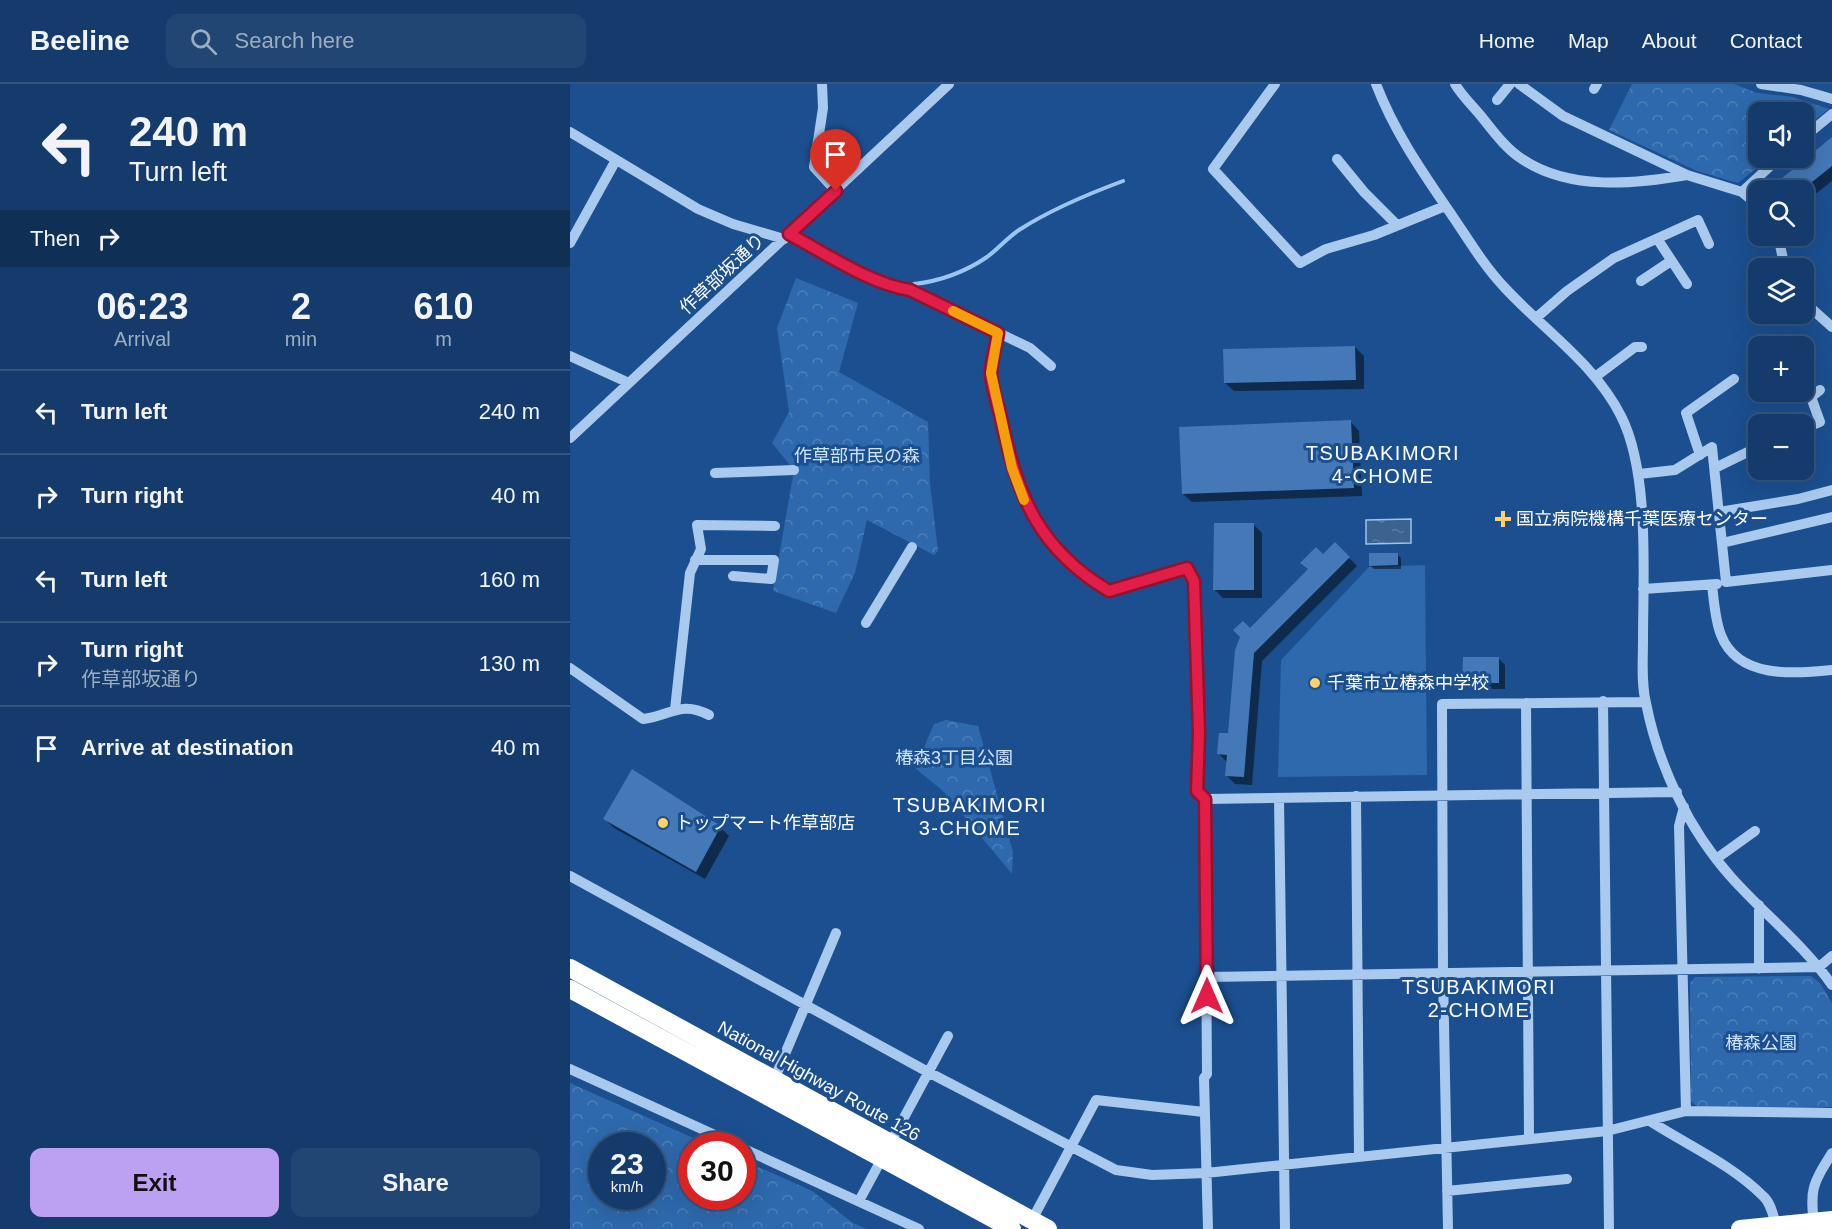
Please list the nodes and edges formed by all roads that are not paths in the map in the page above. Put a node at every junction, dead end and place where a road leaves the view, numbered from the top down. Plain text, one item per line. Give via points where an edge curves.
1 (822, 84) edge
2 (949, 84) edge
3 (1275, 84) edge
4 (1376, 84) edge
5 (1455, 84) edge
6 (1510, 84) edge
7 (1519, 84) edge
8 (1761, 84) edge
9 (1832, 99) edge
10 (1497, 100) dead end
11 (1832, 114) edge
12 (1814, 129) edge
13 (570, 132) edge
14 (1337, 159) dead end
15 (616, 160) junction
16 (1768, 168) edge
17 (1687, 175) junction
18 (836, 191) junction
19 (1742, 192) junction
20 (1748, 197) edge
21 (1445, 206) junction
22 (1397, 225) junction
23 (786, 237) junction
24 (1658, 240) junction
25 (570, 243) edge
26 (1709, 244) dead end
27 (1671, 261) junction
28 (1641, 281) dead end
29 (1687, 284) dead end
30 (1814, 311) edge
31 (1536, 318) junction
32 (1832, 327) edge
33 (998, 333) junction
34 (1642, 347) dead end
35 (570, 356) edge
36 (1051, 366) dead end
37 (1595, 377) junction
38 (1734, 379) dead end
39 (629, 383) junction
40 (1820, 390) dead end
41 (1814, 425) edge
42 (570, 438) edge
43 (1748, 452) edge
44 (1700, 455) junction
45 (1714, 468) junction
46 (794, 470) dead end
47 (715, 473) dead end
48 (1639, 474) junction
49 (1832, 490) edge
50 (1719, 512) junction
51 (1832, 517) edge
52 (775, 526) dead end
53 (1722, 543) junction
54 (912, 547) dead end
55 (695, 560) junction
56 (1832, 570) edge
57 (733, 576) dead end
58 (1726, 582) junction
59 (1712, 585) junction
60 (1643, 589) junction
61 (866, 623) dead end
62 (570, 668) edge
63 (1832, 670) edge
64 (1603, 701) junction
65 (1526, 702) junction
66 (1645, 702) junction
67 (675, 709) junction
68 (709, 715) dead end
69 (1604, 792) junction
70 (1677, 792) junction
71 (1527, 793) junction
72 (1443, 795) junction
73 (1356, 796) junction
74 (1279, 798) junction
75 (1205, 799) junction
76 (1684, 807) junction
77 (1755, 831) dead end
78 (1716, 859) junction
79 (570, 876) edge
80 (1759, 905) junction
81 (836, 933) dead end
82 (1832, 956) edge
83 (1819, 967) junction
84 (570, 968) edge
85 (1759, 969) junction
86 (1683, 971) junction
87 (1528, 972) junction
88 (1606, 972) junction
89 (1443, 973) junction
90 (1357, 975) junction
91 (1280, 976) junction
92 (1207, 977) junction
93 (1832, 985) edge
94 (570, 989) edge
95 (806, 1004) junction
96 (948, 1036) dead end
97 (570, 1069) edge
98 (928, 1072) junction
99 (774, 1080) junction
100 (1686, 1111) junction
101 (1204, 1112) junction
102 (1832, 1113) edge
103 (1650, 1121) junction
104 (1607, 1131) junction
105 (708, 1132) edge
106 (1529, 1139) junction
107 (1071, 1148) junction
108 (1445, 1148) junction
109 (884, 1151) junction
110 (1832, 1153) edge
111 (756, 1154) edge
112 (1359, 1156) junction
113 (1282, 1165) junction
114 (1206, 1173) junction
115 (1567, 1179) dead end
116 (1447, 1191) junction
117 (859, 1201) junction
118 (1820, 1224) edge
119 (1040, 1225) edge
120 (1776, 1225) junction
121 (919, 1229) edge
122 (1012, 1229) edge
123 (1208, 1229) edge
124 (1285, 1229) edge
125 (1448, 1229) edge
126 (1609, 1229) edge
127 (1740, 1229) edge

1 - 18 street via 823,108 814,167
2 - 18 street, 作草部坂通り
3 - 22 street via 1213,169 1300,263 1326,249
4 - 21 street via 1390,120
5 - 17 street via 1521,159 1550,174 1602,181
6 - 10 street
7 - 17 street via 1563,116
8 - 9 street
11 - 12 street
13 - 15 street
14 - 22 street
15 - 23 street via 698,209 733,224
15 - 25 street
16 - 19 street
17 - 19 street
18 - 23 street, 作草部坂通り
19 - 20 street
21 - 22 street
21 - 31 street via 1485,264
23 - 33 street
23 - 39 street, 作草部坂通り
24 - 26 street via 1698,220
24 - 27 street
24 - 31 street via 1614,258 1588,274
27 - 28 street
27 - 29 street
30 - 32 street
31 - 37 street
33 - 36 street via 1030,348
33 - 75 street via 991,373 1012,468 1030,514 1045,535 1075,567 1109,591 1187,568 1194,581 1197,791
34 - 37 street via 1635,347
35 - 39 street
37 - 48 street via 1622,417
38 - 44 street via 1686,413
39 - 42 street, 作草部坂通り
40 - 41 street via 1811,397 1821,422
43 - 45 street
44 - 45 street via 1712,447
44 - 48 street via 1675,470
45 - 50 street
46 - 47 street
48 - 60 street
49 - 50 street
50 - 53 street
51 - 53 street
52 - 55 street via 697,525 701,549
53 - 58 street
54 - 61 street
55 - 57 street via 774,560 771,579
55 - 67 street via 690,573
56 - 58 street
58 - 59 street
59 - 60 street
59 - 63 street via 1722,637 1736,657 1764,670 1797,674
60 - 66 street
62 - 67 street via 644,719
64 - 65 street
64 - 66 street
64 - 69 street
65 - 71 street
65 - 72 street via 1442,704
66 - 70 street
67 - 68 street via 689,708
69 - 70 street
69 - 71 street
69 - 88 street
70 - 76 street
71 - 72 street
71 - 87 street
72 - 73 street
72 - 89 street
73 - 74 street
73 - 90 street
74 - 75 street
74 - 91 street
75 - 92 street
76 - 78 street
76 - 86 street via 1679,826
77 - 78 street
78 - 80 street
79 - 95 street
80 - 83 street
80 - 85 street
81 - 95 street
82 - 83 street
83 - 85 street
83 - 93 street
84 - 99 highway, National Highway Route 126
85 - 86 street
86 - 88 street
86 - 100 street
87 - 88 street
87 - 89 street
87 - 106 street
88 - 104 street
89 - 90 street
89 - 108 street
90 - 91 street
90 - 112 street
91 - 92 street
91 - 113 street
92 - 101 street
94 - 109 highway, National Highway Route 126
95 - 98 street
95 - 99 street
96 - 98 street
97 - 105 street
98 - 107 street
98 - 109 street
99 - 109 highway, National Highway Route 126
100 - 102 street
100 - 103 street
101 - 107 street via 1096,1100
101 - 114 street
103 - 104 street
103 - 120 street via 1707,1154 1764,1196
104 - 106 street
104 - 126 street
106 - 108 street
107 - 114 street via 1116,1170 1152,1175
107 - 119 street
108 - 112 street
108 - 116 street
109 - 117 street
109 - 119 highway, National Highway Route 126
109 - 122 highway, National Highway Route 126
110 - 118 street via 1811,1194
111 - 117 street
112 - 113 street
113 - 114 street
113 - 124 street
114 - 123 street
115 - 116 street
116 - 125 street
117 - 121 street
118 - 120 highway
120 - 127 highway

